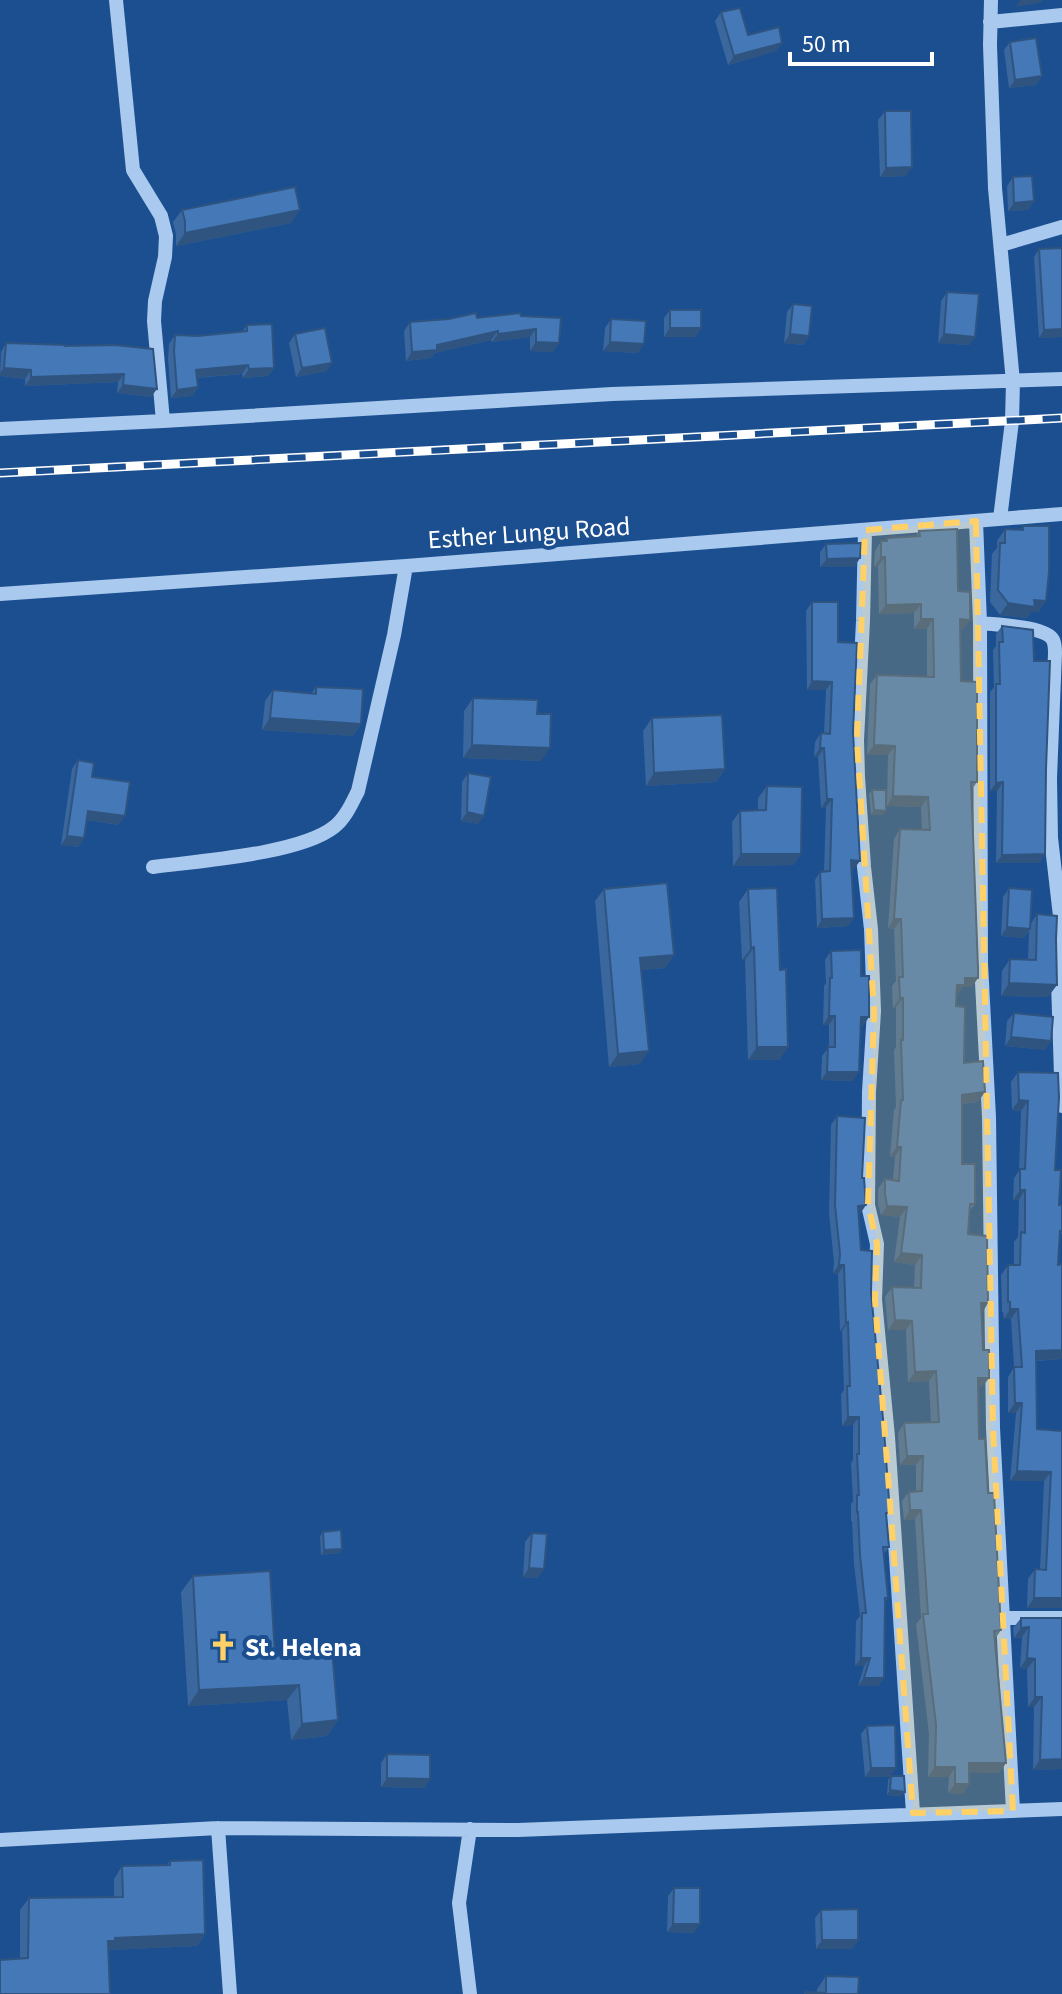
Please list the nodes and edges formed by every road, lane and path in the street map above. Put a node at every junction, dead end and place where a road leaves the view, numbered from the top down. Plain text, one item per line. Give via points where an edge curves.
1 (116, 0) edge
2 (991, 0) edge
3 (1062, 15) edge
4 (990, 22) junction
5 (1062, 227) edge
6 (1001, 245) junction
7 (1062, 379) edge
8 (1013, 382) junction
9 (163, 421) junction
10 (0, 429) edge
11 (1062, 514) edge
12 (1000, 519) junction
13 (976, 521) junction
14 (865, 530) junction
15 (406, 566) junction
16 (0, 594) edge
17 (980, 623) junction
18 (153, 867) dead end
19 (1062, 1106) edge
20 (1003, 1618) junction
21 (1062, 1618) edge
22 (1062, 1809) edge
23 (1013, 1811) junction
24 (913, 1813) junction
25 (218, 1828) junction
26 (470, 1829) junction
27 (0, 1840) edge
28 (230, 1994) edge
29 (470, 1994) edge

1 - 9 street via 133,170 161,216 166,236 154,321
2 - 4 street
3 - 4 street
4 - 6 street
5 - 6 street
6 - 8 street
7 - 8 street
8 - 9 street via 612,394
8 - 12 street
9 - 10 street
11 - 12 street, Esther Lungu Road
12 - 13 street, Esther Lungu Road
13 - 14 street, Esther Lungu Road
13 - 17 street
14 - 15 street, Esther Lungu Road
14 - 24 street via 857,740 874,1011 868,1205 877,1244 875,1300
15 - 16 street, Esther Lungu Road
15 - 18 street via 358,791 335,827 306,842
17 - 19 street via 1034,629 1053,640 1051,838 1060,916
17 - 20 street via 981,963
20 - 21 street
20 - 23 street
22 - 23 street
23 - 24 street
24 - 26 street
25 - 26 street
25 - 27 street
25 - 28 street
26 - 29 street via 459,1903

